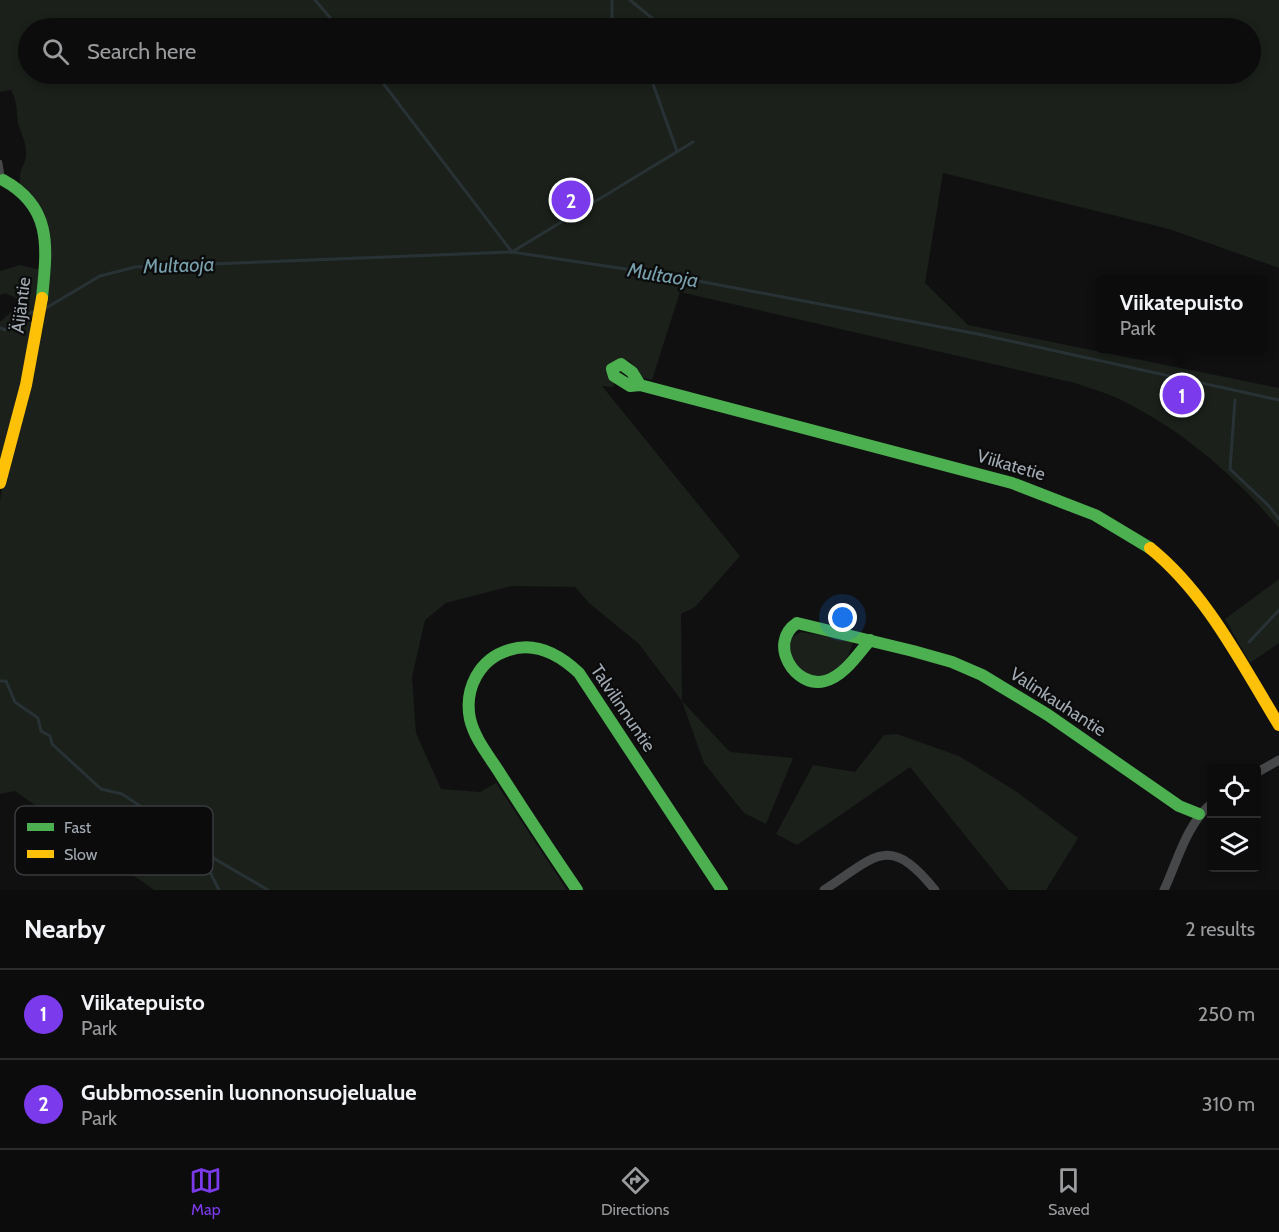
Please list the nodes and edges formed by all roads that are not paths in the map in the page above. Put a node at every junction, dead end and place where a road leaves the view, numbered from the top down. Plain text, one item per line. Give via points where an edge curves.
1 (0, 162) edge
2 (1, 180) edge
3 (640, 385) dead end
4 (0, 483) edge
5 (870, 640) junction
6 (1279, 725) edge
7 (1279, 760) edge
8 (1261, 771) edge
9 (1207, 807) edge
10 (1199, 814) junction
11 (577, 890) edge
12 (722, 890) edge
13 (824, 890) edge
14 (935, 890) edge
15 (1164, 890) edge

1 - 2 lane
2 - 4 street, Äijäntie via 16,187 37,208 45,248 34,350
3 - 6 street, Viikatetie via 1012,483 1070,503 1109,522 1144,542 1175,571 1223,634
5 - 5 street, Valinkauhantie via 797,623 789,627 782,648 796,671 817,683 836,676
5 - 10 street, Valinkauhantie via 952,662 982,675 1058,721 1179,806
7 - 8 street
9 - 10 street
10 - 15 street
11 - 12 street, Talvilinnuntie via 484,747 471,719 468,699 475,676 488,661 506,650 547,650 579,673
13 - 14 street via 868,861 888,854 909,862

